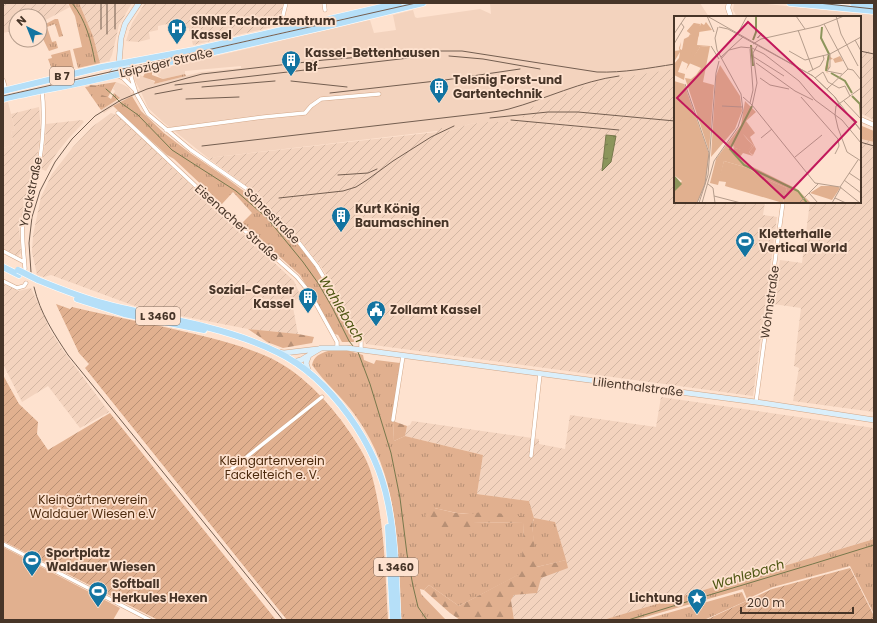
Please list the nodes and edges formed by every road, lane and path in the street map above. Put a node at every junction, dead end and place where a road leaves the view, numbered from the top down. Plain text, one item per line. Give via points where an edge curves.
1 (139, 3) edge
2 (286, 3) edge
3 (324, 3) edge
4 (399, 3) edge
5 (423, 3) edge
6 (729, 3) edge
7 (790, 3) edge
8 (853, 3) edge
9 (378, 5) edge
10 (874, 5) edge
11 (325, 10) dead end
12 (874, 11) edge
13 (731, 16) edge
14 (285, 29) junction
15 (135, 70) junction
16 (116, 71) junction
17 (3, 80) edge
18 (42, 90) junction
19 (4, 91) edge
20 (135, 91) junction
21 (379, 94) dead end
22 (3, 99) edge
23 (118, 113) dead end
24 (861, 120) edge
25 (874, 126) edge
26 (166, 130) junction
27 (783, 203) edge
28 (3, 251) edge
29 (24, 262) junction
30 (3, 263) edge
31 (3, 267) edge
32 (21, 272) junction
33 (3, 281) edge
34 (38, 282) junction
35 (26, 283) dead end
36 (337, 347) junction
37 (321, 348) junction
38 (357, 349) junction
39 (302, 350) junction
40 (278, 352) junction
41 (310, 354) junction
42 (403, 356) junction
43 (291, 362) junction
44 (308, 373) junction
45 (540, 374) junction
46 (322, 397) dead end
47 (756, 402) junction
48 (393, 420) dead end
49 (874, 420) edge
50 (531, 456) dead end
51 (229, 471) dead end
52 (3, 544) edge
53 (150, 620) edge
54 (393, 620) edge
55 (398, 620) edge

1 - 16 main road via 122,31
2 - 14 street via 282,19
3 - 11 street
4 - 9 main road, Leipziger Straße / B 7
5 - 15 main road, Leipziger Straße / B 7
6 - 13 street
7 - 12 main road
8 - 10 main road
9 - 14 main road, Leipziger Straße / B 7
14 - 16 main road, Leipziger Straße / B 7
15 - 16 main road, Leipziger Straße / B 7
15 - 16 main road
15 - 20 street, Söhrestraße via 131,77
16 - 18 main road, Leipziger Straße / B 7
16 - 19 main road, Leipziger Straße / B 7 via 56,78
16 - 20 street, Söhrestraße
17 - 19 street
18 - 22 main road, Leipziger Straße / B 7
18 - 29 street, Yorckstraße via 43,132 37,174 23,220
20 - 26 street, Söhrestraße via 146,110
21 - 26 street via 321,99 305,113
23 - 36 street, Eisenacher Straße via 297,277 310,293
24 - 25 street
26 - 38 street, Söhrestraße via 247,189 290,231 317,266 359,337 361,341
27 - 47 street, Wohnstraße
28 - 29 street
29 - 32 street, Yorckstraße
30 - 32 main road, L 3460
31 - 32 main road, L 3460
32 - 34 main road, L 3460, bridge
33 - 35 street via 17,288
34 - 40 main road, L 3460 via 106,304 234,335
34 - 43 main road, L 3460 via 98,307 236,339
36 - 37 main road, Lilienthalstraße
36 - 38 main road, Lilienthalstraße
37 - 39 main road
37 - 41 main road, Lilienthalstraße
38 - 42 main road, Lilienthalstraße
39 - 40 main road
39 - 43 main road
40 - 43 main road, L 3460
41 - 43 main road, Lilienthalstraße via 301,360
41 - 44 main road via 306,363
42 - 45 main road, Lilienthalstraße
42 - 48 street
43 - 44 main road, L 3460
43 - 54 main road, L 3460 via 314,382 345,416 373,466 388,523
44 - 55 main road, L 3460 via 337,400 355,424 379,472 388,501 394,545
45 - 47 main road, Lilienthalstraße
45 - 50 street
46 - 51 street
47 - 49 main road, Lilienthalstraße
52 - 53 street

